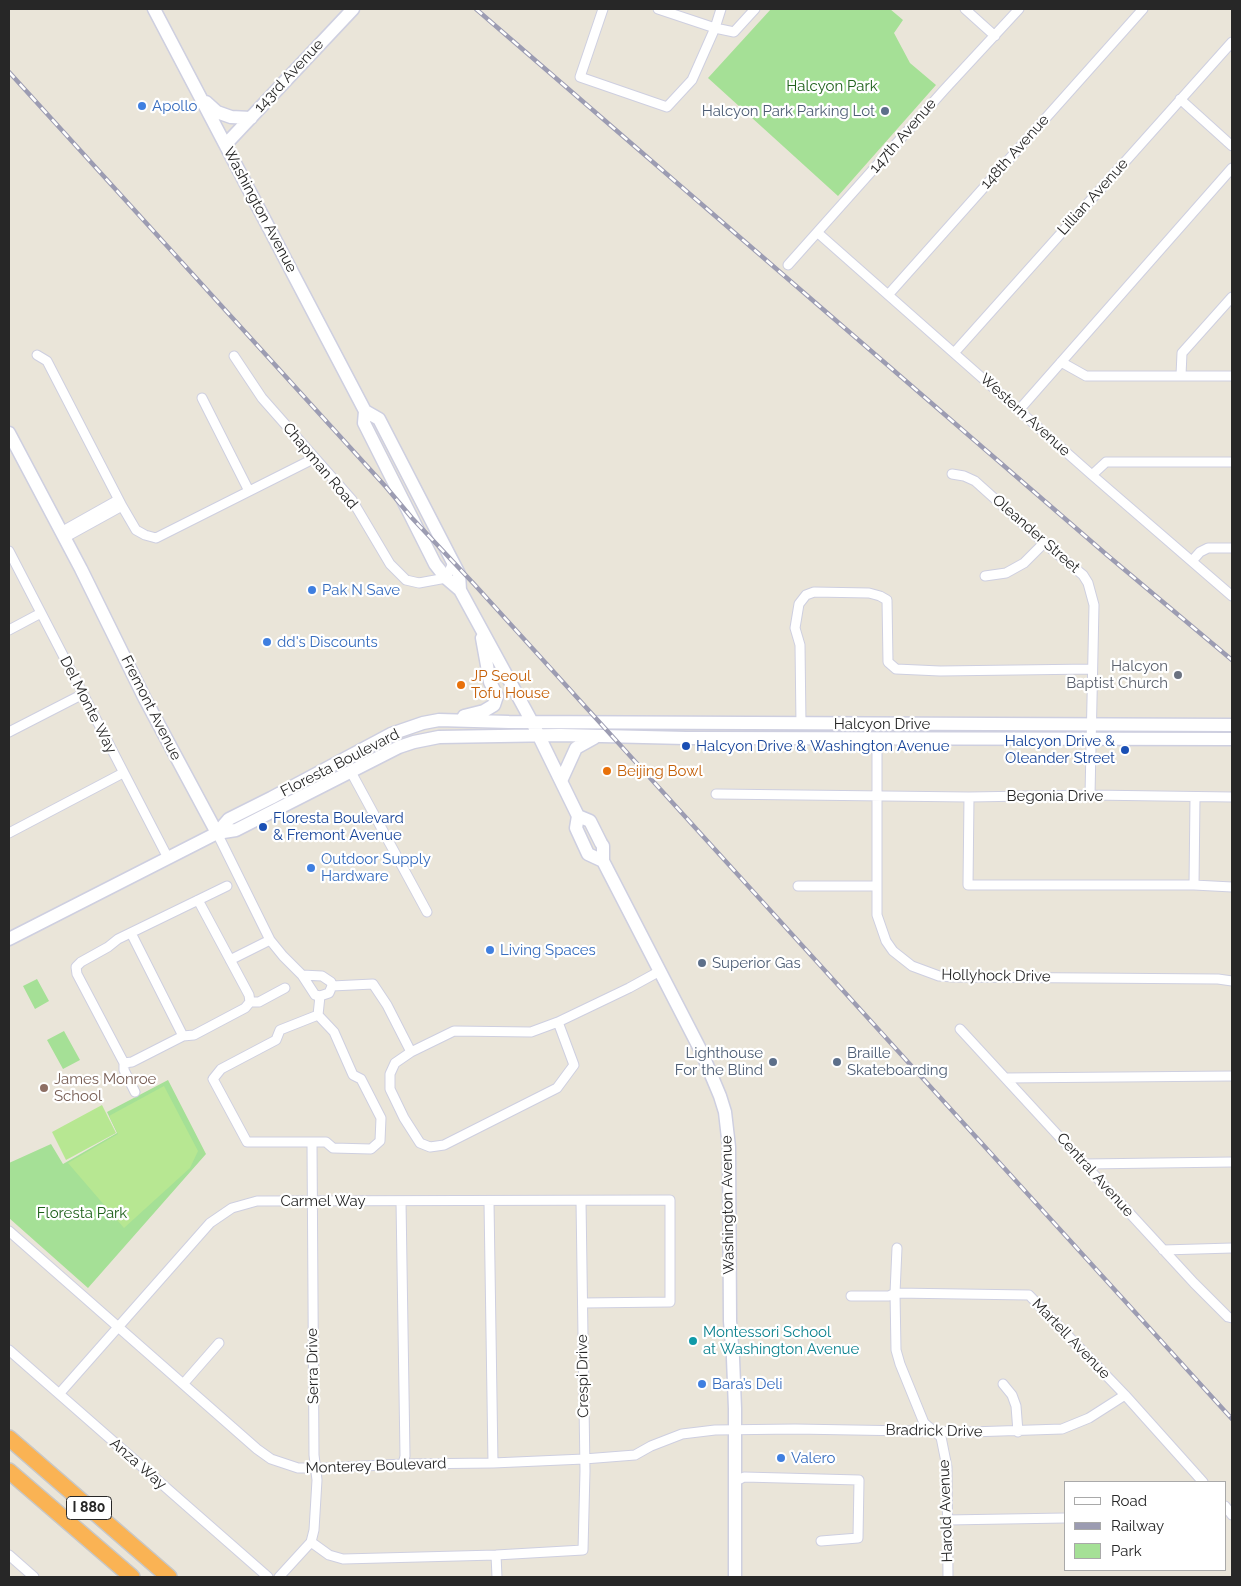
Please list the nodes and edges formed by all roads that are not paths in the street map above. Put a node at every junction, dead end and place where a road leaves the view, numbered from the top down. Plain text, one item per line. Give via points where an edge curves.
1 (154, 9) edge
2 (353, 9) edge
3 (603, 9) edge
4 (658, 9) edge
5 (721, 9) edge
6 (755, 9) edge
7 (965, 9) edge
8 (1019, 9) edge
9 (1143, 9) edge
10 (715, 28) junction
11 (995, 36) junction
12 (1232, 42) edge
13 (200, 96) junction
14 (1180, 99) junction
15 (251, 118) junction
16 (226, 144) junction
17 (1232, 146) edge
18 (1232, 168) edge
19 (818, 233) junction
20 (788, 265) dead end
21 (888, 295) junction
22 (1232, 297) edge
23 (954, 353) junction
24 (37, 355) dead end
25 (234, 356) dead end
26 (1061, 362) junction
27 (1181, 375) junction
28 (1232, 376) edge
29 (202, 398) dead end
30 (1019, 410) junction
31 (366, 411) junction
32 (9, 433) edge
33 (315, 458) junction
34 (1232, 462) edge
35 (952, 474) dead end
36 (1092, 475) junction
37 (249, 491) junction
38 (120, 503) junction
39 (62, 535) junction
40 (1044, 543) junction
41 (1232, 548) edge
42 (9, 551) edge
43 (1192, 561) junction
44 (453, 563) junction
45 (985, 576) dead end
46 (446, 578) junction
47 (460, 590) junction
48 (1232, 596) edge
49 (41, 613) junction
50 (480, 626) junction
51 (9, 630) edge
52 (1092, 669) junction
53 (82, 694) junction
54 (439, 720) junction
55 (532, 722) junction
56 (801, 724) junction
57 (1091, 724) junction
58 (1228, 725) edge
59 (9, 732) edge
60 (538, 736) junction
61 (597, 737) junction
62 (877, 738) junction
63 (1092, 739) junction
64 (1201, 739) junction
65 (1232, 739) edge
66 (351, 772) junction
67 (123, 773) junction
68 (561, 781) junction
69 (716, 794) dead end
70 (1090, 795) junction
71 (877, 796) junction
72 (969, 797) junction
73 (1232, 797) edge
74 (1195, 798) junction
75 (9, 833) edge
76 (217, 833) junction
77 (168, 858) junction
78 (1194, 884) junction
79 (227, 886) dead end
80 (798, 886) dead end
81 (876, 886) junction
82 (1232, 887) edge
83 (198, 900) junction
84 (427, 912) dead end
85 (131, 933) junction
86 (9, 939) edge
87 (270, 940) junction
88 (230, 960) junction
89 (660, 971) junction
90 (302, 975) junction
91 (1232, 980) edge
92 (332, 986) junction
93 (285, 988) dead end
94 (320, 996) junction
95 (250, 1002) junction
96 (318, 1015) junction
97 (558, 1022) junction
98 (960, 1030) dead end
99 (183, 1036) junction
100 (411, 1052) junction
101 (124, 1064) junction
102 (1232, 1076) edge
103 (1006, 1078) junction
104 (135, 1092) dead end
105 (312, 1142) junction
106 (1232, 1162) edge
107 (1085, 1164) junction
108 (312, 1200) junction
109 (401, 1201) junction
110 (581, 1201) junction
111 (489, 1202) junction
112 (9, 1231) edge
113 (896, 1248) dead end
114 (1232, 1248) edge
115 (1163, 1250) junction
116 (895, 1293) junction
117 (851, 1296) dead end
118 (583, 1303) junction
119 (1232, 1318) edge
120 (117, 1327) junction
121 (219, 1343) dead end
122 (9, 1350) edge
123 (184, 1383) junction
124 (1003, 1384) dead end
125 (59, 1394) junction
126 (1124, 1395) junction
127 (734, 1429) junction
128 (932, 1431) junction
129 (1018, 1432) junction
130 (9, 1438) edge
131 (584, 1460) junction
132 (493, 1463) junction
133 (404, 1464) junction
134 (316, 1468) junction
135 (9, 1471) edge
136 (1202, 1481) edge
137 (734, 1482) junction
138 (1064, 1518) edge
139 (947, 1520) junction
140 (821, 1541) dead end
141 (311, 1542) junction
142 (496, 1555) junction
143 (9, 1556) edge
144 (34, 1577) edge
145 (132, 1577) edge
146 (169, 1577) edge
147 (268, 1577) edge
148 (279, 1577) edge
149 (497, 1577) edge
150 (735, 1577) edge
151 (948, 1577) edge

1 - 13 main road, Washington Avenue
2 - 15 main road, 143rd Avenue
3 - 10 street via 580,77 667,107 692,80
4 - 10 street
5 - 10 street
6 - 10 street via 734,32
7 - 11 street
8 - 11 street, 147th Avenue
9 - 21 street, 148th Avenue
11 - 19 street, 147th Avenue
12 - 14 street, Lillian Avenue
13 - 15 main road via 217,112
13 - 16 main road, Washington Avenue
14 - 17 street
14 - 23 street, Lillian Avenue
15 - 16 main road, 143rd Avenue
16 - 31 main road, Washington Avenue
18 - 26 street
19 - 20 street, 147th Avenue
19 - 21 street, Western Avenue
21 - 23 street, Western Avenue
22 - 27 street via 1182,353
23 - 30 street, Western Avenue
24 - 38 street via 47,362
25 - 33 street, Chapman Road via 262,398
26 - 27 street via 1086,376
26 - 30 street
27 - 28 street
29 - 37 street
30 - 36 street, Western Avenue
31 - 44 main road, Washington Avenue via 379,419
31 - 46 main road, Washington Avenue via 364,423 435,564
32 - 39 main road, Fremont Avenue
33 - 37 street
33 - 46 street, Chapman Road via 352,500 390,564 406,580 419,583
34 - 36 street via 1106,462
35 - 40 street, Oleander Street via 975,481
36 - 43 street, Western Avenue
37 - 38 street via 156,538 136,530
38 - 39 street
39 - 76 main road, Fremont Avenue
40 - 45 street via 1024,563 1006,573
40 - 52 street, Oleander Street via 1083,575 1088,583 1094,605
41 - 43 street via 1208,548
42 - 49 street, Del Monte Way
43 - 48 street, Western Avenue
44 - 46 street
44 - 47 main road, Washington Avenue via 459,574
46 - 47 main road, Washington Avenue
47 - 50 main road, Washington Avenue
49 - 51 street
49 - 53 street, Del Monte Way
50 - 54 main road via 490,682 497,696 494,705 473,715
50 - 55 main road, Washington Avenue
52 - 56 street via 896,669 888,662 886,600 869,593 814,592 806,595 799,604 795,628 800,645
52 - 57 street, Oleander Street
53 - 59 street
53 - 67 street, Del Monte Way
54 - 55 main road, Floresta Boulevard
54 - 76 main road, Floresta Boulevard via 383,738 229,819
55 - 56 main road, Halcyon Drive
55 - 60 main road, Washington Avenue
56 - 57 main road, Halcyon Drive
57 - 58 main road, Halcyon Drive
57 - 63 street, Oleander Street
58 - 64 main road
60 - 61 main road, Halcyon Drive
60 - 66 main road, Floresta Boulevard via 439,737 414,742
60 - 68 main road, Washington Avenue
61 - 62 main road, Halcyon Drive
61 - 68 main road via 576,748
62 - 63 main road, Halcyon Drive
62 - 71 street, Hollyhock Drive
63 - 64 main road, Halcyon Drive
63 - 70 street, Oleander Street
64 - 65 main road, Halcyon Drive
66 - 76 main road, Floresta Boulevard via 236,830
66 - 84 street
67 - 75 street
67 - 77 street, Del Monte Way
68 - 89 main road, Washington Avenue via 578,816 576,828 588,854 603,861
69 - 71 street, Begonia Drive
70 - 72 street, Begonia Drive
70 - 74 street, Begonia Drive
71 - 72 street, Begonia Drive
71 - 81 street, Hollyhock Drive
72 - 78 street via 968,886
73 - 74 street, Begonia Drive
74 - 78 street
76 - 77 main road, Floresta Boulevard
76 - 87 street, Fremont Avenue
77 - 86 main road, Floresta Boulevard
78 - 82 street
79 - 83 street
80 - 81 street
81 - 91 street, Hollyhock Drive via 877,915 886,941 912,966 939,976
83 - 85 street
83 - 88 street
85 - 99 street
85 - 101 street via 76,966 77,974
87 - 88 street
87 - 90 street, Fremont Avenue
88 - 95 street
89 - 97 street
89 - 127 main road, Washington Avenue via 702,1053 725,1112 730,1147
90 - 92 street via 322,976
90 - 94 street, Fremont Avenue via 315,995
92 - 94 street via 329,993
92 - 100 street via 372,984 387,1005
93 - 95 street via 259,1002
94 - 96 street
95 - 99 street via 245,1008 194,1035
96 - 105 street via 334,1032 352,1075 361,1080 381,1118 380,1141 370,1149 333,1148 326,1142
96 - 105 street via 280,1030 276,1040 221,1069 213,1079 246,1142
97 - 100 street via 531,1032 454,1031
97 - 100 street via 574,1064 557,1088 444,1145 430,1147 420,1143 390,1089 390,1074 395,1063
98 - 103 street, Central Avenue
99 - 101 street
101 - 104 street
102 - 103 street
103 - 107 street, Central Avenue
105 - 108 street, Serra Drive
106 - 107 street
107 - 115 street, Central Avenue
108 - 109 street, Carmel Way
108 - 120 street, Carmel Way via 257,1201 232,1208 210,1222
108 - 134 street, Serra Drive
109 - 111 street, Carmel Way
109 - 133 street
110 - 111 street, Carmel Way
110 - 118 street, Crespi Drive
110 - 118 street, Carmel Way via 670,1200 670,1302
111 - 132 street
112 - 120 street, Monterey Boulevard
113 - 116 street, Harold Avenue
114 - 115 street
115 - 119 street, Central Avenue
116 - 117 street, Martell Avenue via 889,1296
116 - 126 street, Martell Avenue via 1029,1295
116 - 128 street, Harold Avenue via 896,1350 924,1423
118 - 131 street, Crespi Drive
120 - 123 street, Monterey Boulevard
120 - 125 street, Carmel Way
121 - 123 street
122 - 125 street, Anza Way
123 - 134 street, Monterey Boulevard via 271,1459 298,1468
124 - 129 street via 1014,1400
125 - 147 street, Anza Way
126 - 129 street, Bradrick Drive via 1089,1418 1062,1429
126 - 136 street, Martell Avenue
127 - 128 street, Bradrick Drive
127 - 131 street, Monterey Boulevard via 682,1434 635,1455
127 - 137 main road, Washington Avenue
128 - 129 street, Bradrick Drive
128 - 139 street, Harold Avenue via 941,1437 946,1467
130 - 146 highway, I 880
131 - 132 street, Monterey Boulevard
131 - 142 street, Crespi Drive via 584,1550
132 - 133 street, Monterey Boulevard
133 - 134 street, Monterey Boulevard
134 - 141 street, Serra Drive
135 - 145 highway, I 880
137 - 140 street via 744,1478 858,1480 858,1538
137 - 150 main road, Washington Avenue
138 - 139 street
139 - 151 street, Harold Avenue
141 - 142 street via 329,1555 343,1558
141 - 148 street
142 - 149 street
143 - 144 street

